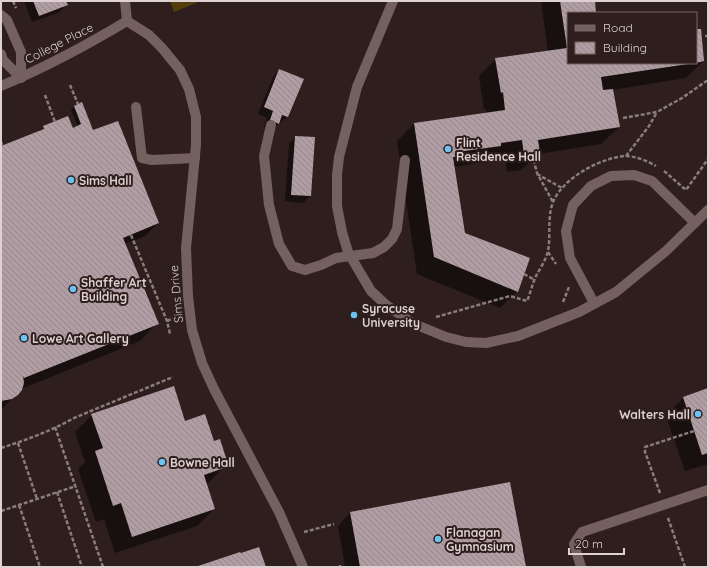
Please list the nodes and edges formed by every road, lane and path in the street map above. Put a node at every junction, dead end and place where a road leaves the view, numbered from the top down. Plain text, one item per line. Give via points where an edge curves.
1 (125, 1) edge
2 (393, 1) edge
3 (1, 15) edge
4 (127, 21) junction
5 (1, 54) edge
6 (21, 78) junction
7 (708, 80) edge
8 (70, 85) dead end
9 (1, 86) edge
10 (45, 95) dead end
11 (78, 104) dead end
12 (136, 107) dead end
13 (658, 112) junction
14 (623, 118) dead end
15 (54, 122) dead end
16 (271, 125) dead end
17 (1, 142) edge
18 (2, 145) dead end
19 (532, 154) dead end
20 (626, 156) dead end
21 (195, 158) junction
22 (405, 160) dead end
23 (537, 173) junction
24 (562, 188) dead end
25 (553, 202) dead end
26 (708, 210) edge
27 (695, 222) junction
28 (132, 234) dead end
29 (548, 252) dead end
30 (352, 257) junction
31 (559, 269) dead end
32 (524, 274) dead end
33 (535, 280) dead end
34 (570, 286) dead end
35 (594, 303) junction
36 (558, 306) dead end
37 (176, 317) dead end
38 (167, 321) junction
39 (170, 334) dead end
40 (173, 377) dead end
41 (55, 427) junction
42 (694, 431) dead end
43 (18, 442) junction
44 (1, 448) edge
45 (76, 486) junction
46 (708, 490) edge
47 (57, 492) junction
48 (37, 499) junction
49 (663, 505) junction
50 (19, 506) junction
51 (1, 512) edge
52 (334, 524) dead end
53 (304, 532) dead end
54 (40, 567) edge
55 (82, 567) edge
56 (103, 567) edge
57 (303, 567) edge
58 (581, 567) edge
59 (685, 567) edge

1 - 4 street
2 - 30 street via 357,87 339,157 337,206 342,232
3 - 6 street via 7,20 21,52
4 - 6 street, College Place
4 - 21 street, Sims Drive via 149,35 180,70 189,89 196,117
5 - 6 street
6 - 9 street, College Place
7 - 13 path
8 - 11 path
10 - 15 path
12 - 21 street via 142,158
13 - 14 path
13 - 20 path
16 - 30 street via 264,156 269,205 279,244 292,266 305,270 336,258
17 - 18 path
19 - 23 path
21 - 57 street, Sims Drive via 186,248 192,330 205,369 279,512
22 - 30 street via 397,229 392,239 373,253
23 - 24 path
23 - 25 path
26 - 27 street
27 - 35 street via 666,251 621,287
27 - 35 street via 652,181 634,175 611,176 591,186 573,205 566,232 570,258
28 - 38 path
29 - 31 path
30 - 35 street via 371,291 385,304 420,327 466,342 486,343 518,336 580,312
32 - 33 path
34 - 36 path via 564,302
37 - 38 path
38 - 39 path
40 - 41 path
41 - 43 path
41 - 45 path
42 - 49 path via 645,448
43 - 44 path
43 - 48 path
45 - 47 path
45 - 56 path
46 - 49 street
47 - 48 path
47 - 55 path
48 - 50 path
49 - 58 street via 582,532 574,544
49 - 59 path
50 - 51 path
50 - 54 path
52 - 53 path

